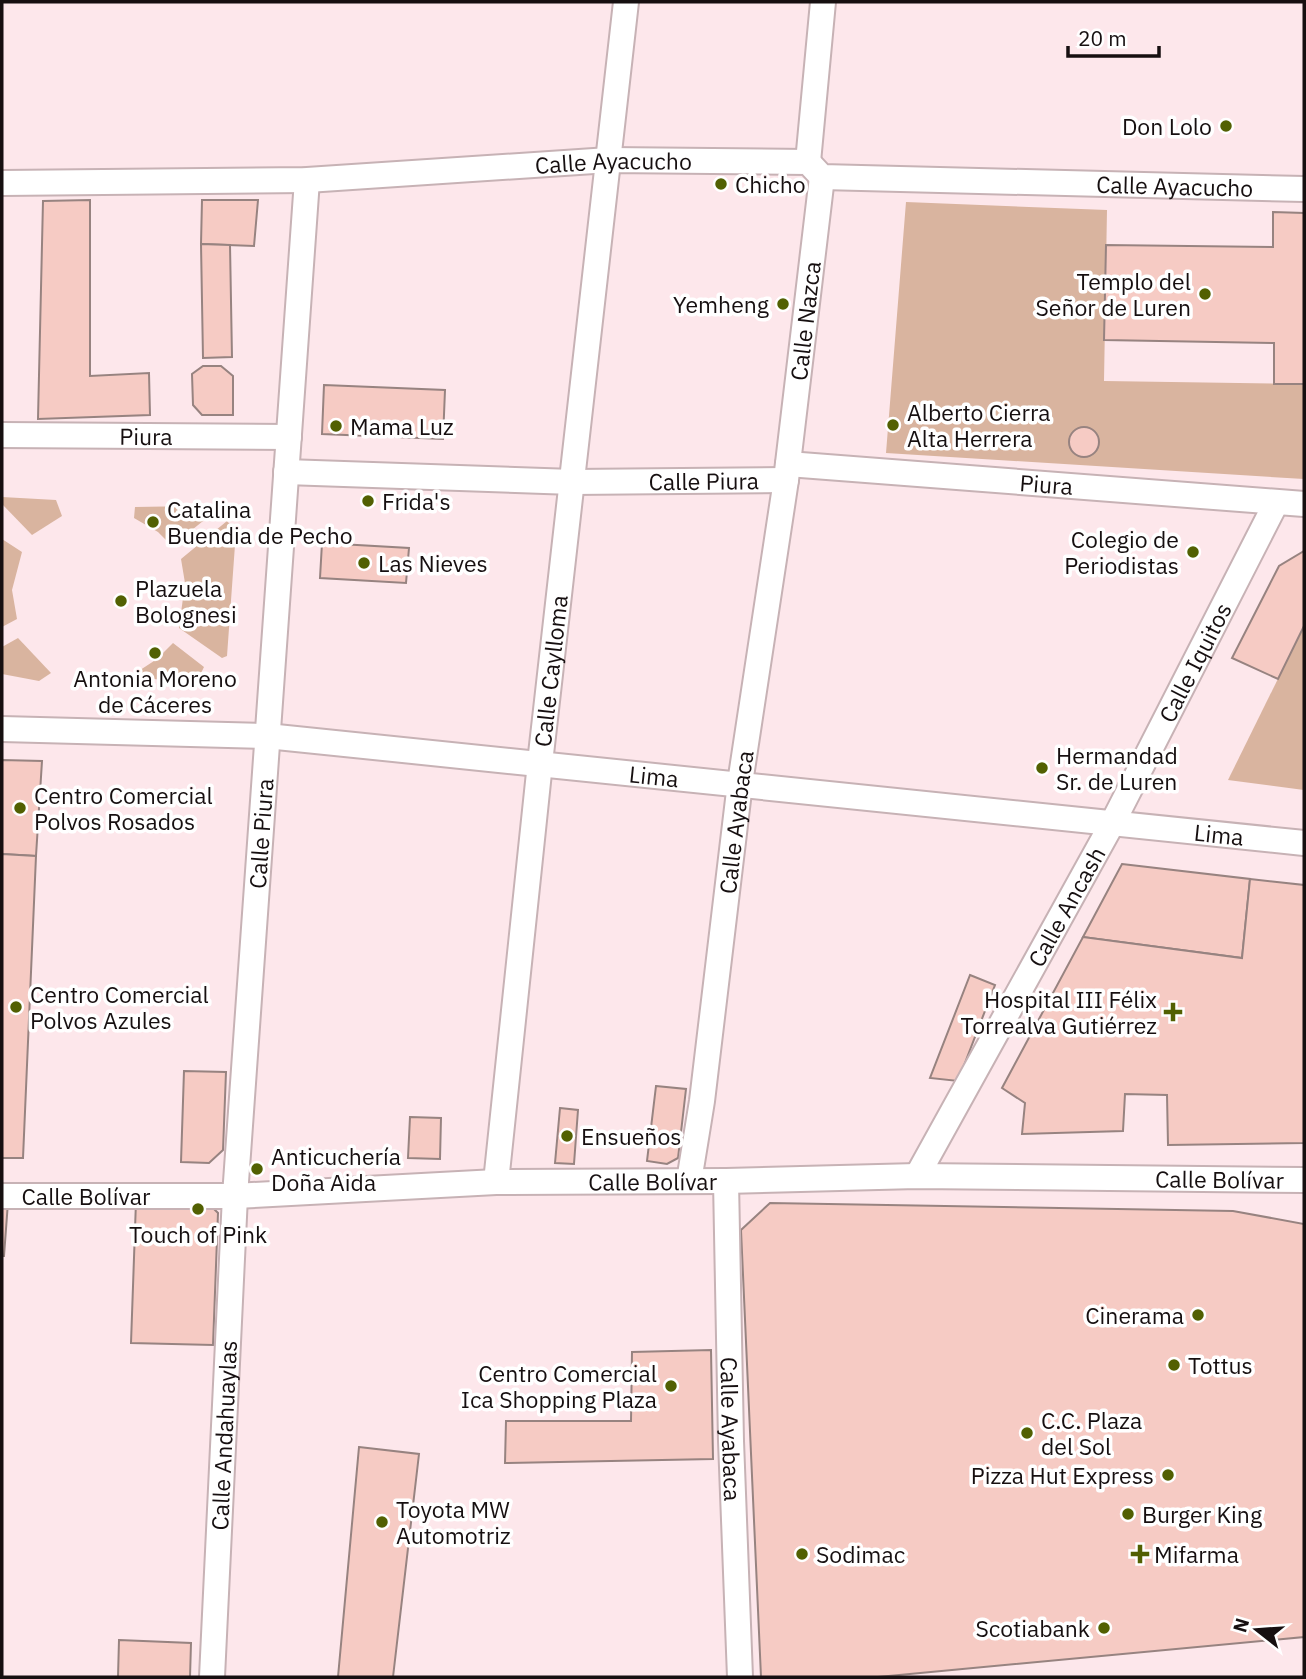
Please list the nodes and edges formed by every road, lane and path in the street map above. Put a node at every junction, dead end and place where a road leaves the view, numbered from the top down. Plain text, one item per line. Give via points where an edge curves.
1 (626, 2) edge
2 (822, 2) edge
3 (609, 160) junction
4 (815, 170) junction
5 (307, 180) junction
6 (2, 183) edge
7 (1304, 189) edge
8 (2, 435) edge
9 (289, 437) junction
10 (286, 472) junction
11 (787, 472) junction
12 (573, 482) junction
13 (1276, 503) junction
14 (1304, 504) edge
15 (2, 729) edge
16 (267, 736) junction
17 (540, 763) junction
18 (740, 783) junction
19 (1113, 822) junction
20 (1304, 843) edge
21 (917, 1176) junction
22 (1304, 1180) edge
23 (688, 1181) junction
24 (726, 1181) junction
25 (496, 1182) junction
26 (2, 1196) edge
27 (236, 1196) junction
28 (212, 1677) edge
29 (740, 1677) edge

1 - 3 street, Calle Caylloma
2 - 4 street, Calle Nazca
3 - 4 street, Calle Ayacucho
3 - 5 street, Calle Ayacucho
3 - 12 street, Calle Caylloma
4 - 7 street, Calle Ayacucho
4 - 11 street, Calle Nazca
5 - 6 street, Calle Ayacucho
5 - 9 street, Calle Piura
8 - 9 street, Piura
9 - 10 street, Calle Piura
10 - 12 street, Calle Piura
10 - 16 street, Calle Piura
11 - 12 street, Calle Piura
11 - 13 street, Piura
11 - 18 street, Calle Ayabaca
12 - 17 street, Calle Caylloma
13 - 14 street, Piura
13 - 19 street, Calle Iquitos
15 - 16 street, Lima
16 - 17 street, Lima
16 - 27 street, Calle Piura
17 - 18 street, Lima
17 - 25 street, Calle Caylloma
18 - 19 street, Lima
18 - 23 street, Calle Ayabaca via 702,1101
19 - 20 street, Lima
19 - 21 street, Calle Ancash
21 - 22 street, Calle Bolívar
21 - 24 street, Calle Bolívar
23 - 24 street, Calle Bolívar
23 - 25 street, Calle Bolívar
24 - 29 street, Calle Ayabaca
25 - 27 street, Calle Bolívar
26 - 27 street, Calle Bolívar
27 - 28 street, Calle Andahuaylas

